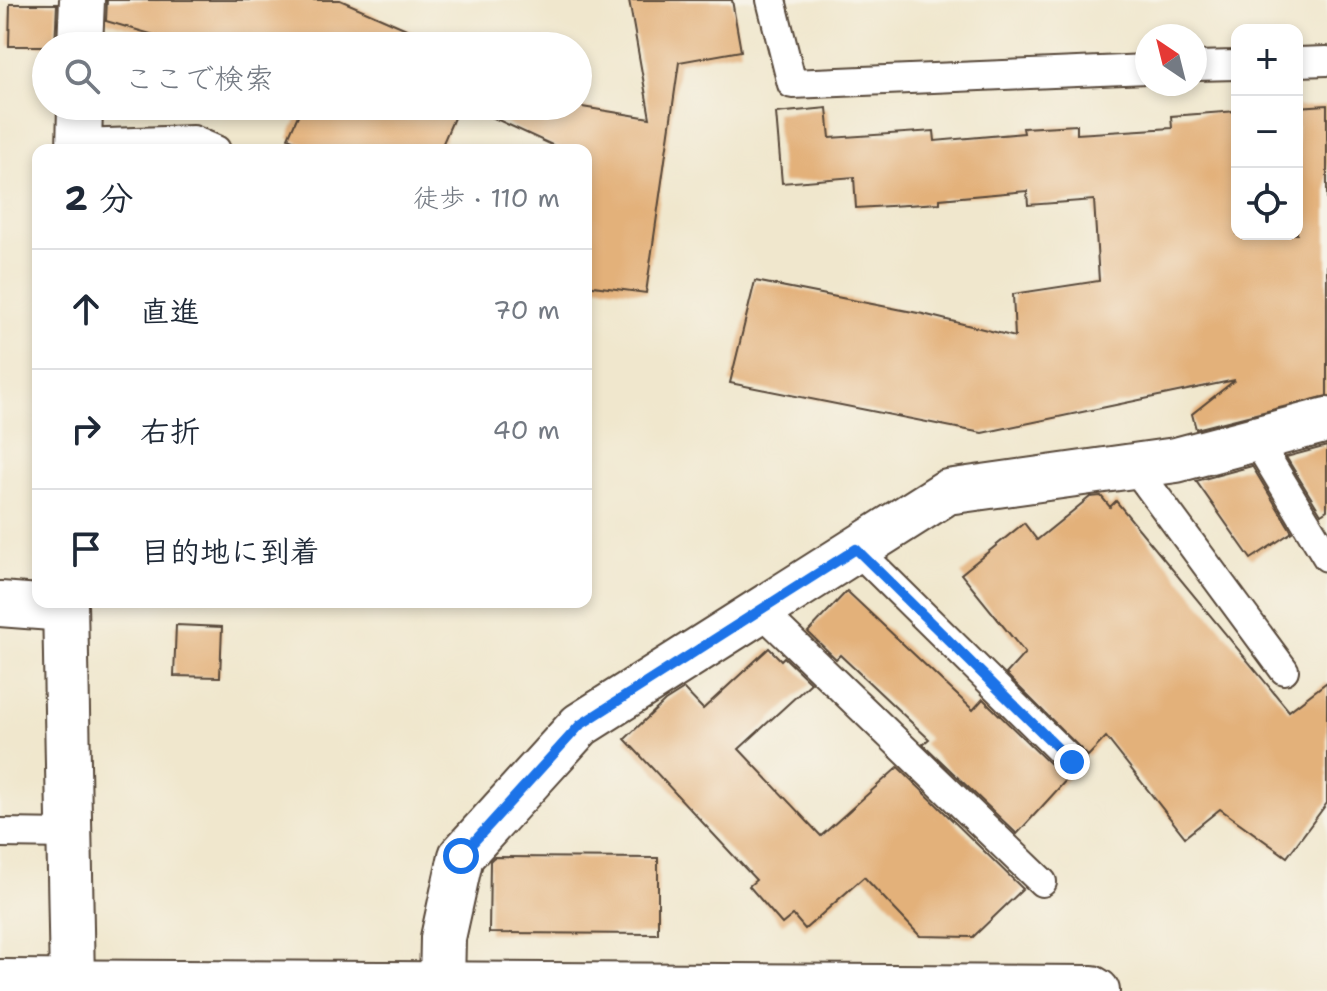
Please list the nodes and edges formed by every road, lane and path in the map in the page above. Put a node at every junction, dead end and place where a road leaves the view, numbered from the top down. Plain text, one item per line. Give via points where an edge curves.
1 (82, 0) edge
2 (771, 0) edge
3 (81, 32) edge
4 (1327, 61) edge
5 (1303, 62) edge
6 (1231, 65) edge
7 (1207, 66) edge
8 (1135, 70) edge
9 (79, 133) edge
10 (202, 144) edge
11 (1327, 420) edge
12 (1255, 438) junction
13 (1133, 465) junction
14 (856, 549) junction
15 (1327, 557) edge
16 (0, 604) edge
17 (32, 605) edge
18 (65, 608) edge
19 (760, 610) junction
20 (1284, 670) dead end
21 (1072, 762) dead end
22 (0, 833) edge
23 (70, 834) junction
24 (1042, 882) dead end
25 (0, 982) edge
26 (72, 982) junction
27 (442, 984) junction
28 (542, 988) edge
29 (1097, 991) edge

1 - 3 street
2 - 8 lane via 792,84
4 - 5 lane
6 - 7 lane
9 - 10 lane
11 - 12 street
12 - 13 street via 1176,460
12 - 15 lane
13 - 14 street via 947,492
13 - 20 lane
14 - 19 street
14 - 21 lane
16 - 17 street
18 - 23 street
19 - 24 lane
19 - 27 street via 580,725 461,856 443,938
22 - 23 lane
23 - 26 street
25 - 26 street
26 - 27 street
27 - 28 street
28 - 29 street

